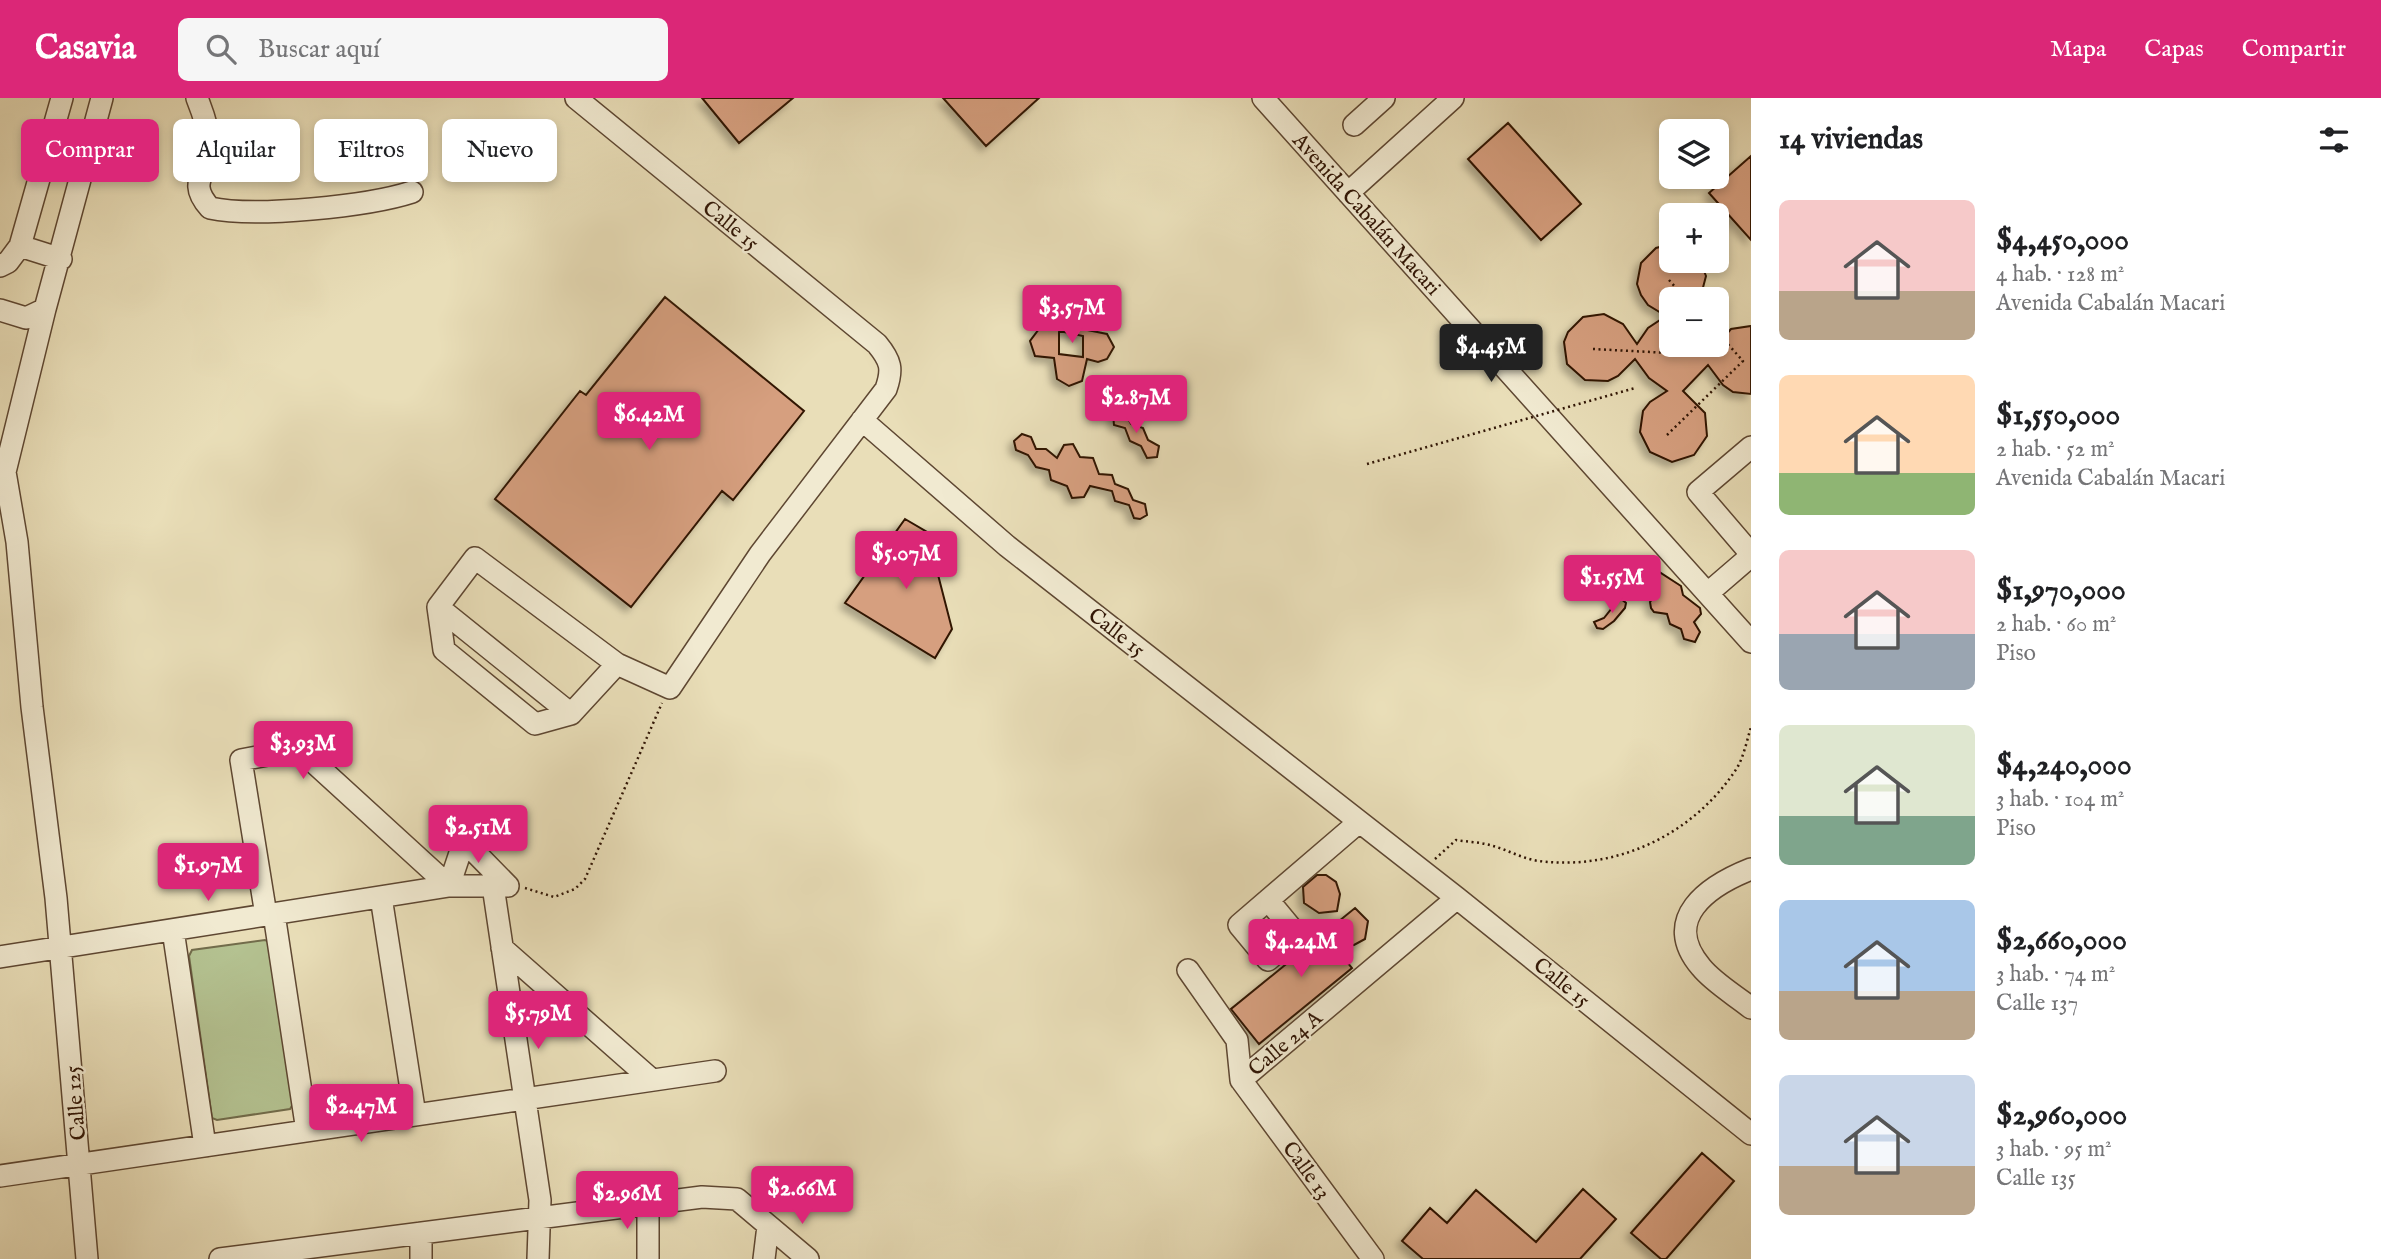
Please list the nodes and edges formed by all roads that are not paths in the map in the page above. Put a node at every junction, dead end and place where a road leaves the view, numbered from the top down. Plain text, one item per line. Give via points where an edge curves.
1 (62, 98) edge
2 (102, 98) edge
3 (197, 98) edge
4 (576, 98) edge
5 (1263, 98) edge
6 (1384, 98) edge
7 (1453, 98) edge
8 (1354, 125) dead end
9 (412, 192) dead end
10 (1348, 193) junction
11 (61, 258) junction
12 (7, 262) edge
13 (45, 309) junction
14 (0, 310) edge
15 (862, 420) junction
16 (1751, 447) edge
17 (1751, 555) edge
18 (1708, 593) junction
19 (438, 607) junction
20 (1751, 642) edge
21 (617, 664) junction
22 (572, 714) junction
23 (1359, 822) junction
24 (1751, 869) edge
25 (449, 886) junction
26 (500, 886) junction
27 (382, 897) junction
28 (1457, 898) junction
29 (1268, 900) dead end
30 (270, 915) junction
31 (173, 930) junction
32 (60, 948) junction
33 (502, 948) junction
34 (0, 957) edge
35 (1188, 970) dead end
36 (1751, 1008) edge
37 (715, 1071) dead end
38 (652, 1080) junction
39 (1241, 1080) junction
40 (524, 1099) junction
41 (415, 1115) junction
42 (307, 1131) junction
43 (1751, 1134) edge
44 (205, 1146) junction
45 (80, 1164) junction
46 (0, 1176) edge
47 (648, 1203) junction
48 (538, 1218) junction
49 (768, 1226) junction
50 (421, 1233) junction
51 (312, 1253) edge
52 (87, 1259) edge
53 (220, 1259) edge
54 (421, 1259) edge
55 (538, 1259) edge
56 (648, 1259) edge
57 (764, 1259) edge
58 (808, 1259) edge
59 (1373, 1259) edge

1 - 12 street
2 - 11 street, Calle 125
3 - 9 street via 210,150 198,189 210,208 242,211 368,204
4 - 15 street, Calle 15 via 877,344 889,358 892,371 886,389
5 - 10 street, Avenida Cabalán Macari
6 - 8 street
7 - 10 street
10 - 18 street, Avenida Cabalán Macari
11 - 12 street
11 - 13 street, Calle 125
13 - 14 street via 26,318
13 - 32 street, Calle 125 via 5,472 17,542
15 - 21 street via 760,554 670,688
15 - 23 street, Calle 15 via 1007,546
16 - 17 street via 1698,492
17 - 18 street
18 - 20 street, Avenida Cabalán Macari
19 - 21 street via 475,558
19 - 22 street
19 - 22 street via 444,650 535,724
21 - 22 street
23 - 28 street, Calle 15
23 - 29 street
24 - 36 street via 1731,877 1700,900 1689,913 1684,930 1692,955 1703,970
25 - 26 street
25 - 26 street via 464,841
25 - 27 street
25 - 30 street via 299,749 241,761
26 - 33 street
27 - 30 street
27 - 41 street
28 - 39 street, Calle 24 A
28 - 43 street, Calle 15
30 - 31 street
30 - 42 street
31 - 32 street
31 - 44 street
32 - 34 street
32 - 45 street, Calle 125
33 - 38 street
33 - 40 street
35 - 39 street via 1237,1040
37 - 38 street
38 - 40 street
39 - 59 street, Calle 13
40 - 41 street
40 - 48 street via 540,1200
41 - 42 street
42 - 44 street
44 - 45 street
45 - 46 street
45 - 52 street, Calle 125
47 - 48 street
47 - 49 street via 702,1196 737,1199
47 - 56 street
48 - 50 street
48 - 55 street
49 - 57 street
49 - 58 street
50 - 51 street
50 - 54 street
51 - 53 street

